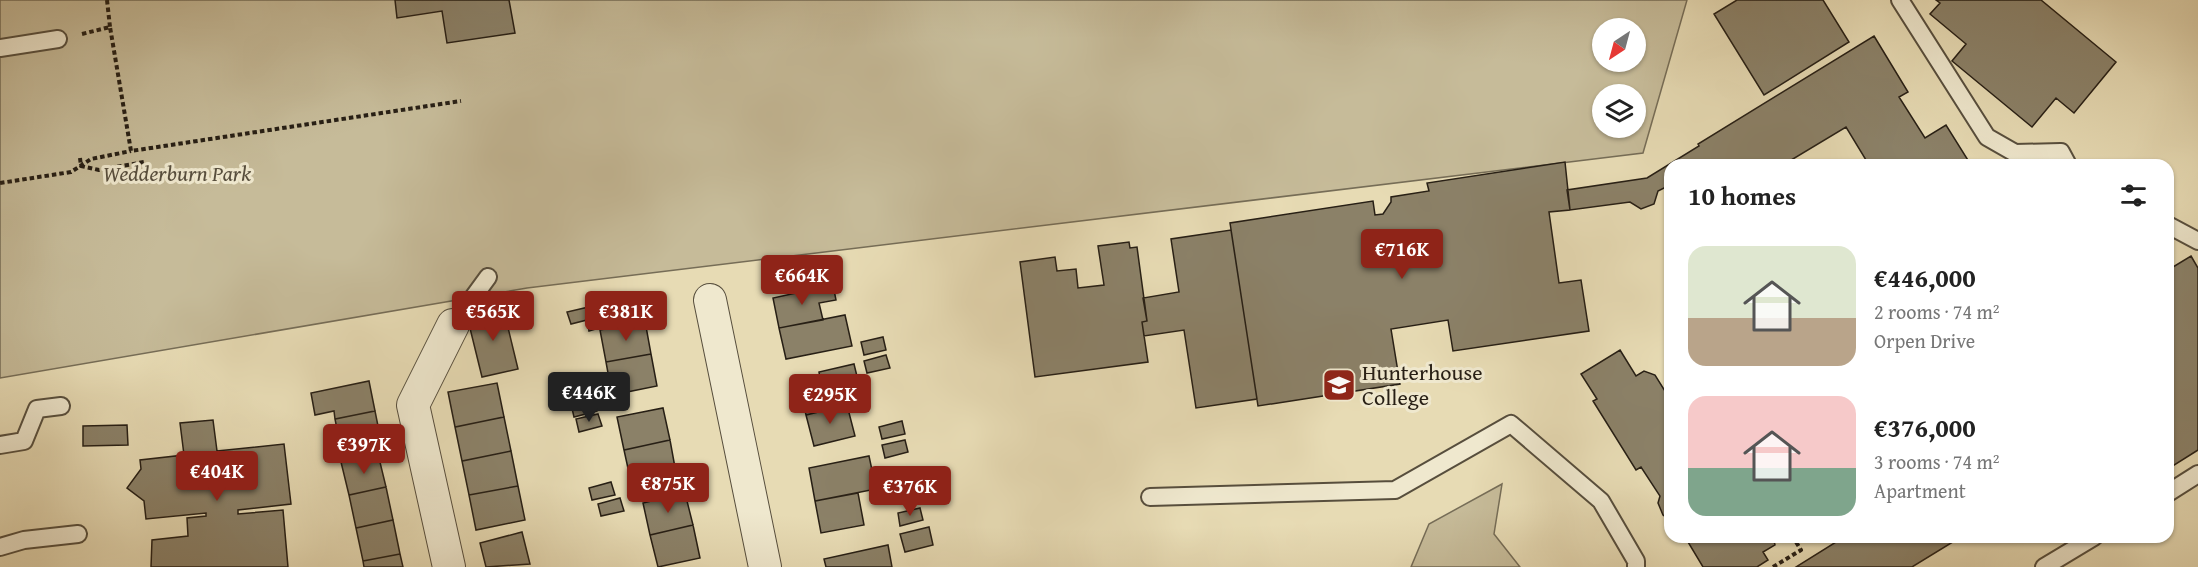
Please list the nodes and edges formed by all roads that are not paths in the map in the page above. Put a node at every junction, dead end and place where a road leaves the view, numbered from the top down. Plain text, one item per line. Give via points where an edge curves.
1 (1900, 0) edge
2 (58, 39) road end
3 (0, 48) edge
4 (2065, 159) edge
5 (2174, 228) edge
6 (2198, 241) edge
7 (488, 277) dead end
8 (710, 300) dead end
9 (453, 325) joint
10 (61, 406) dead end
11 (0, 445) edge
12 (2198, 474) edge
13 (2174, 489) edge
14 (1150, 497) dead end
15 (78, 534) dead end
16 (2084, 543) edge
17 (0, 547) edge
18 (449, 567) edge
19 (765, 567) edge
20 (1636, 567) edge
21 (2044, 567) edge

1 - 4 lane via 1987,137 2015,153 2061,152
2 - 3 lane
5 - 6 lane
7 - 9 lane
8 - 19 street
9 - 18 street via 413,405
10 - 11 lane via 37,409 24,441
12 - 13 lane
14 - 20 lane via 1395,490 1511,424 1601,501
15 - 17 lane
16 - 21 lane

